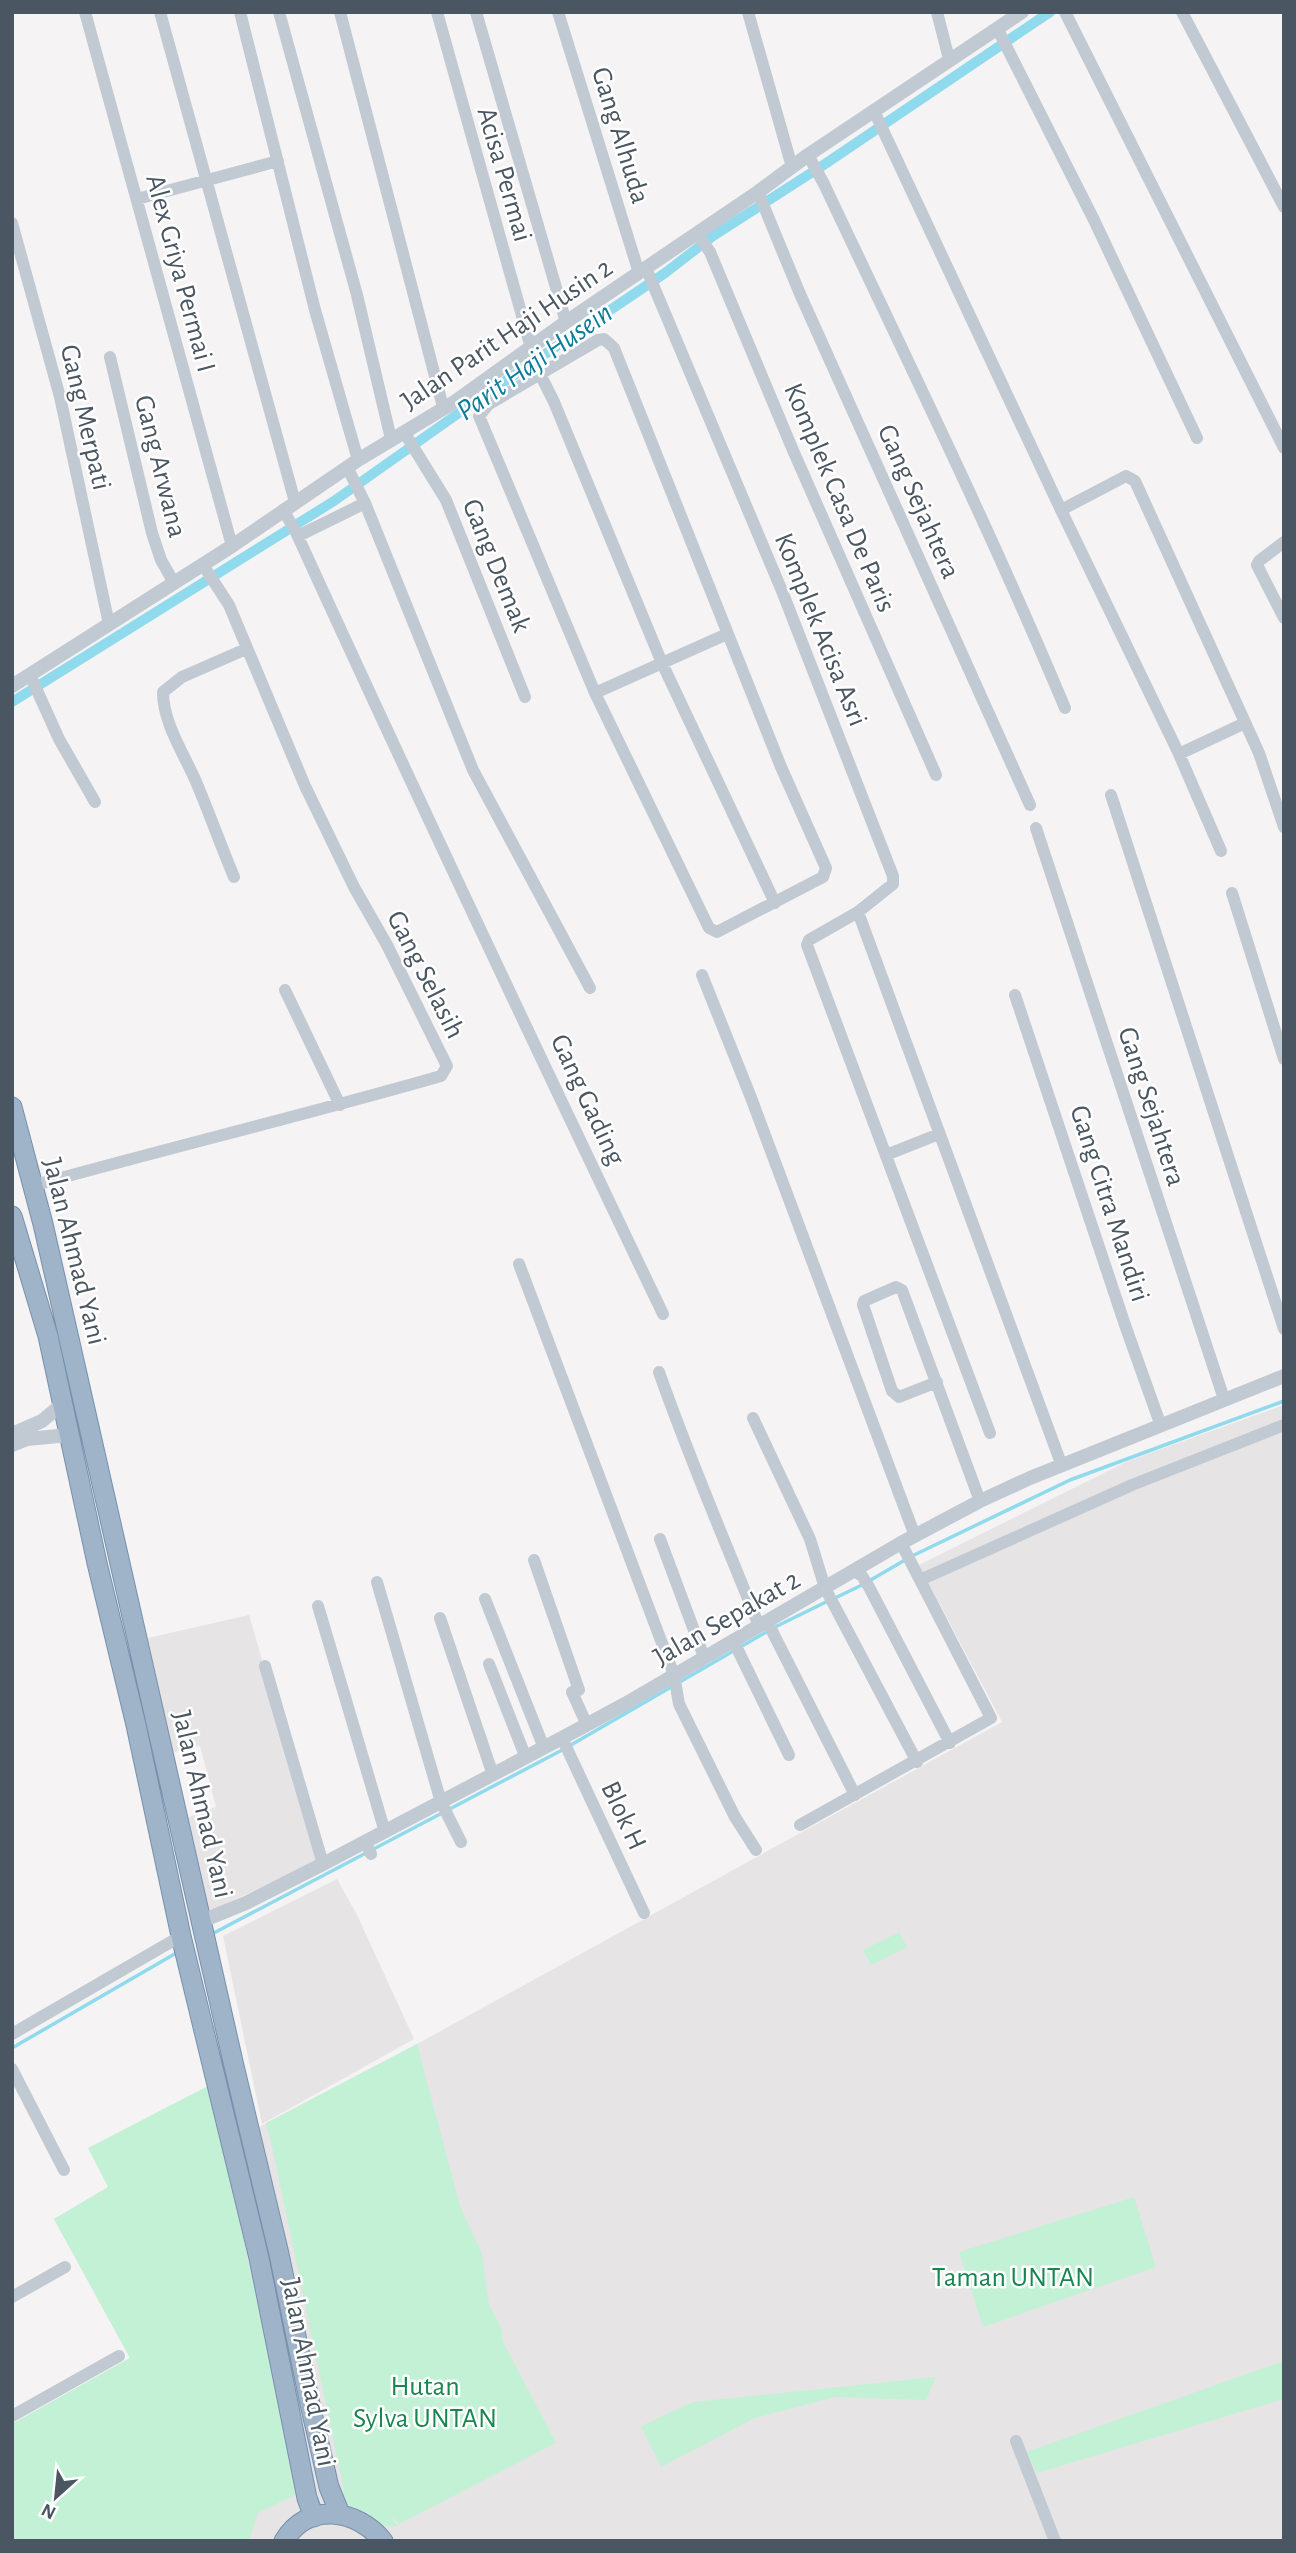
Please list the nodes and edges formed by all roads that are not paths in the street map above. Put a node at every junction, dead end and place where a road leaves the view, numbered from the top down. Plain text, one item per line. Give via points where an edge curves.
1 (85, 12) edge
2 (160, 12) edge
3 (240, 12) edge
4 (279, 12) edge
5 (340, 12) edge
6 (436, 12) edge
7 (476, 12) edge
8 (558, 12) edge
9 (748, 12) edge
10 (937, 12) edge
11 (1065, 12) edge
12 (1182, 12) edge
13 (1014, 15) edge
14 (1002, 39) junction
15 (949, 59) junction
16 (875, 114) junction
17 (809, 157) junction
18 (278, 161) junction
19 (792, 167) junction
20 (208, 181) junction
21 (759, 194) junction
22 (137, 199) junction
23 (1284, 207) edge
24 (12, 223) edge
25 (699, 236) junction
26 (644, 271) junction
27 (659, 294) joint
28 (566, 322) junction
29 (530, 351) junction
30 (110, 357) dead end
31 (540, 370) junction
32 (443, 407) junction
33 (401, 436) junction
34 (1197, 438) dead end
35 (1284, 448) edge
36 (354, 472) junction
37 (365, 503) junction
38 (289, 510) junction
39 (1061, 510) junction
40 (297, 533) junction
41 (1284, 542) edge
42 (232, 546) junction
43 (206, 568) junction
44 (174, 583) junction
45 (1284, 618) edge
46 (109, 624) junction
47 (727, 634) junction
48 (246, 649) junction
49 (662, 663) junction
50 (31, 675) junction
51 (12, 686) edge
52 (595, 693) junction
53 (525, 697) dead end
54 (1065, 708) dead end
55 (1245, 723) junction
56 (1179, 754) junction
57 (936, 775) dead end
58 (1111, 795) dead end
59 (95, 802) dead end
60 (1030, 805) dead end
61 (1284, 827) edge
62 (1036, 828) dead end
63 (1221, 851) dead end
64 (234, 877) dead end
65 (1232, 892) dead end
66 (775, 903) junction
67 (858, 912) junction
68 (702, 975) dead end
69 (590, 988) dead end
70 (285, 990) dead end
71 (1016, 995) dead end
72 (1284, 1059) edge
73 (340, 1105) junction
74 (12, 1107) edge
75 (939, 1134) junction
76 (886, 1155) junction
77 (32, 1186) junction
78 (12, 1216) edge
79 (519, 1264) dead end
80 (663, 1314) dead end
81 (1284, 1329) edge
82 (659, 1372) dead end
83 (1284, 1376) edge
84 (937, 1382) junction
85 (1224, 1399) junction
86 (62, 1404) junction
87 (753, 1419) dead end
88 (1161, 1426) junction
89 (1284, 1426) edge
90 (990, 1433) dead end
91 (12, 1434) edge
92 (69, 1435) junction
93 (12, 1446) edge
94 (1062, 1466) junction
95 (980, 1501) junction
96 (915, 1536) junction
97 (660, 1539) dead end
98 (905, 1553) junction
99 (534, 1560) dead end
100 (861, 1578) junction
101 (920, 1580) junction
102 (377, 1582) dead end
103 (827, 1591) junction
104 (485, 1599) dead end
105 (318, 1606) dead end
106 (440, 1618) dead end
107 (768, 1628) junction
108 (736, 1647) junction
109 (704, 1657) junction
110 (489, 1664) dead end
111 (265, 1667) dead end
112 (676, 1685) junction
113 (587, 1725) junction
114 (563, 1740) junction
115 (950, 1743) junction
116 (544, 1748) junction
117 (789, 1755) dead end
118 (526, 1758) junction
119 (916, 1762) junction
120 (493, 1775) junction
121 (855, 1795) junction
122 (441, 1813) junction
123 (800, 1825) dead end
124 (385, 1832) junction
125 (183, 1841) junction
126 (461, 1842) dead end
127 (162, 1846) junction
128 (756, 1850) dead end
129 (323, 1864) junction
130 (644, 1913) dead end
131 (203, 1925) junction
132 (183, 1943) junction
133 (12, 2034) edge
134 (12, 2069) edge
135 (64, 2170) dead end
136 (65, 2267) dead end
137 (12, 2297) edge
138 (119, 2357) dead end
139 (12, 2416) edge
140 (1016, 2441) dead end
141 (340, 2514) junction
142 (314, 2517) junction
143 (284, 2541) edge
144 (383, 2541) edge
145 (1055, 2541) edge

1 - 22 street, Alex Griya Permai I
2 - 20 street, Alex Griya Permai I
3 - 18 street
4 - 33 street, Gang Demak
5 - 32 street
6 - 29 street, Acisa Permai
7 - 28 street
8 - 26 street, Gang Alhuda
9 - 19 street
10 - 15 street
11 - 35 street
12 - 23 street
13 - 14 street, Jalan Parit Haji Husin 2
14 - 15 street, Jalan Parit Haji Husin 2
14 - 34 street
15 - 16 street, Jalan Parit Haji Husin 2
16 - 17 street, Jalan Parit Haji Husin 2
16 - 39 street
17 - 19 street, Jalan Parit Haji Husin 2
17 - 54 street
18 - 20 street
18 - 36 street
19 - 21 street, Jalan Parit Haji Husin 2
20 - 22 street
20 - 38 street, Alex Griya Permai I
21 - 25 street, Jalan Parit Haji Husin 2
21 - 60 street, Gang Sejahtera
22 - 42 street, Alex Griya Permai I
24 - 46 street, Gang Merpati via 60,397
25 - 26 street, Jalan Parit Haji Husin 2
25 - 57 street, Komplek Casa De Paris via 710,252
26 - 27 street, Gang Alhuda
26 - 28 street, Jalan Parit Haji Husin 2
27 - 67 street, Komplek Acisa Asri via 893,876 893,884
28 - 29 street, Jalan Parit Haji Husin 2
29 - 31 street, Acisa Permai
29 - 32 street, Jalan Parit Haji Husin 2
30 - 44 street, Gang Arwana via 152,533
31 - 47 street via 598,340 610,342
31 - 49 street, Acisa Permai
31 - 52 street via 489,404 479,416
32 - 33 street, Jalan Parit Haji Husin 2
33 - 36 street, Jalan Parit Haji Husin 2
33 - 53 street, Gang Demak via 418,454 446,500
36 - 37 street
36 - 38 street, Jalan Parit Haji Husin 2
37 - 40 street
37 - 69 street via 473,770
38 - 40 street, Alex Griya Permai I
38 - 42 street, Jalan Parit Haji Husin 2
39 - 55 street via 1126,476 1135,481
39 - 56 street
40 - 80 street, Gang Gading
41 - 45 street via 1259,561 1258,569
42 - 43 street, Jalan Parit Haji Husin 2
43 - 44 street, Jalan Parit Haji Husin 2
43 - 48 street, Gang Selasih
44 - 46 street, Jalan Parit Haji Husin 2
46 - 50 street, Jalan Parit Haji Husin 2
47 - 49 street
47 - 66 street via 825,868 823,877
48 - 64 street via 182,677 163,692 168,720
48 - 73 street, Gang Selasih via 348,874 446,1066 441,1076
49 - 52 street
49 - 66 street, Acisa Permai
50 - 51 street, Jalan Parit Haji Husin 2
50 - 59 street via 59,739
52 - 66 street via 709,928 717,932
55 - 56 street
55 - 61 street
56 - 63 street
58 - 81 street
62 - 85 street, Gang Sejahtera
65 - 72 street
67 - 75 street
67 - 76 street, Komplek Acisa Asri via 807,945
68 - 96 street
70 - 73 street
71 - 88 street, Gang Citra Mandiri
73 - 77 street, Gang Selasih
74 - 77 highway, Jalan Ahmad Yani
75 - 76 street
75 - 94 street
76 - 90 street
77 - 125 highway, Jalan Ahmad Yani
78 - 86 highway, Jalan Ahmad Yani via 48,1336
79 - 112 street
82 - 107 street via 682,1438
83 - 85 street, Jalan Sepakat 2
84 - 84 street via 899,1396 892,1391 864,1301 896,1287 902,1290
84 - 95 street
85 - 88 street, Jalan Sepakat 2
86 - 91 street via 42,1421
86 - 92 highway, Jalan Ahmad Yani
87 - 103 street via 810,1539
88 - 94 street, Jalan Sepakat 2
89 - 101 street via 1132,1485
92 - 93 street via 27,1439
92 - 127 highway, Jalan Ahmad Yani
94 - 95 street, Jalan Sepakat 2
95 - 96 street, Jalan Sepakat 2
96 - 98 street, Jalan Sepakat 2
97 - 109 street
98 - 100 street, Jalan Sepakat 2
98 - 101 street
99 - 113 street via 579,1690 572,1692
100 - 103 street, Jalan Sepakat 2
100 - 115 street
101 - 115 street via 991,1718
102 - 122 street
103 - 107 street, Jalan Sepakat 2
103 - 119 street
104 - 116 street
105 - 124 street
106 - 120 street
107 - 108 street, Jalan Sepakat 2
107 - 121 street
108 - 109 street, Jalan Sepakat 2
108 - 117 street
109 - 112 street, Jalan Sepakat 2
110 - 118 street
111 - 129 street
112 - 113 street, Jalan Sepakat 2
112 - 128 street via 679,1704
113 - 114 street, Jalan Sepakat 2
114 - 116 street, Jalan Sepakat 2
114 - 130 street, Blok H
115 - 119 street
116 - 118 street, Jalan Sepakat 2
118 - 120 street, Jalan Sepakat 2
119 - 121 street
120 - 122 street, Jalan Sepakat 2
121 - 123 street
122 - 124 street, Jalan Sepakat 2
122 - 126 street
124 - 129 street, Jalan Sepakat 2 via 367,1847
125 - 127 highway
125 - 131 highway, Jalan Ahmad Yani
127 - 132 highway, Jalan Ahmad Yani
129 - 131 street, Jalan Sepakat 2
131 - 141 highway, Jalan Ahmad Yani via 329,2487
132 - 133 street
132 - 142 highway, Jalan Ahmad Yani via 259,2258
134 - 135 street
136 - 137 street
138 - 139 street
140 - 145 street
141 - 142 highway
141 - 144 highway via 364,2522
142 - 143 highway via 299,2524

